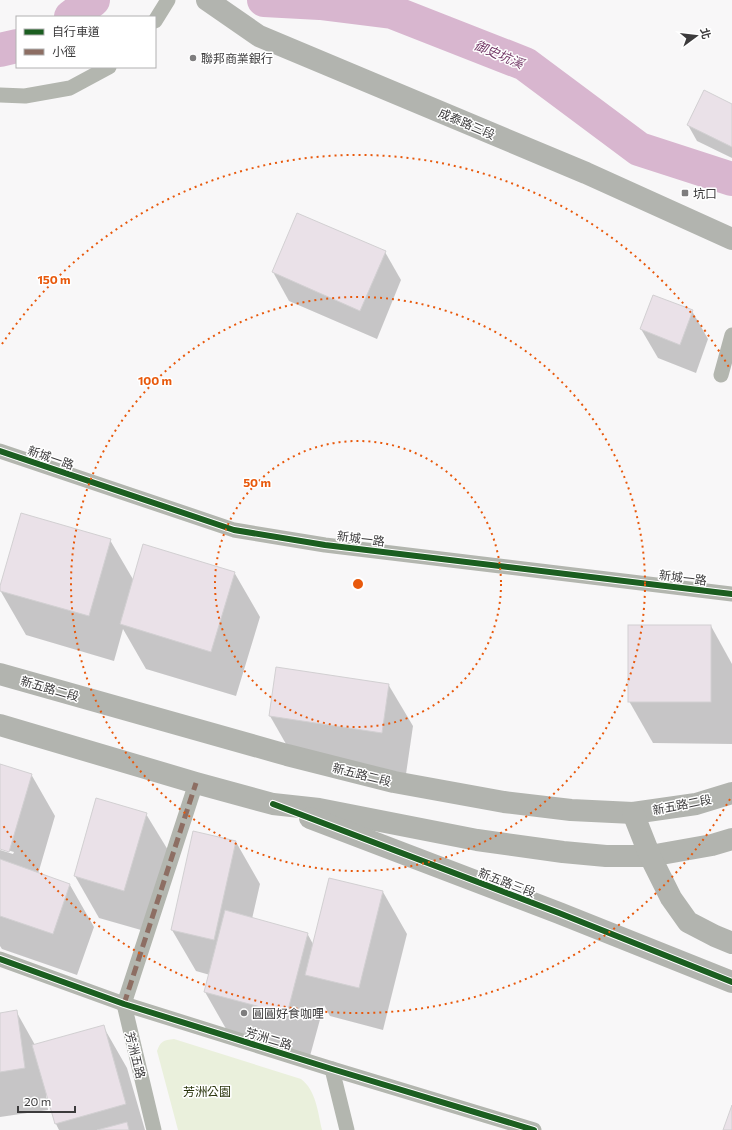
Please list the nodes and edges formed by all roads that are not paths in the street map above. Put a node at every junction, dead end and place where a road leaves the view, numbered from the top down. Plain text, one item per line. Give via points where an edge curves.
1 (168, 0) edge
2 (207, 0) edge
3 (156, 19) edge
4 (107, 68) edge
5 (0, 95) edge
6 (732, 239) edge
7 (732, 335) edge
8 (720, 375) dead end
9 (0, 451) edge
10 (732, 594) edge
11 (0, 674) edge
12 (0, 724) edge
13 (196, 783) junction
14 (732, 793) edge
15 (273, 804) junction
16 (633, 813) junction
17 (732, 839) edge
18 (650, 856) junction
19 (732, 944) edge
20 (0, 959) edge
21 (732, 982) edge
22 (124, 1004) junction
23 (332, 1069) junction
24 (154, 1130) edge
25 (347, 1130) edge
26 (534, 1130) edge

1 - 3 street
2 - 6 main road, 成泰路三段 via 259,36 586,173
4 - 5 street via 70,88 25,96
7 - 8 street
9 - 10 street, 新城一路 via 234,530 333,546
11 - 16 main road, 新五路二段 via 287,755 394,782 504,802 571,810
12 - 13 main road
13 - 15 main road
13 - 22 street
14 - 16 main road, 新五路二段 via 696,804
15 - 18 main road via 319,809 508,845 606,856
15 - 21 main road, 新五路三段
16 - 18 main road
17 - 18 main road
18 - 19 main road via 671,898 688,922
20 - 22 street, 芳洲二路
22 - 23 street, 芳洲二路
22 - 24 street, 芳洲五路
23 - 25 street
23 - 26 street, 芳洲二路

